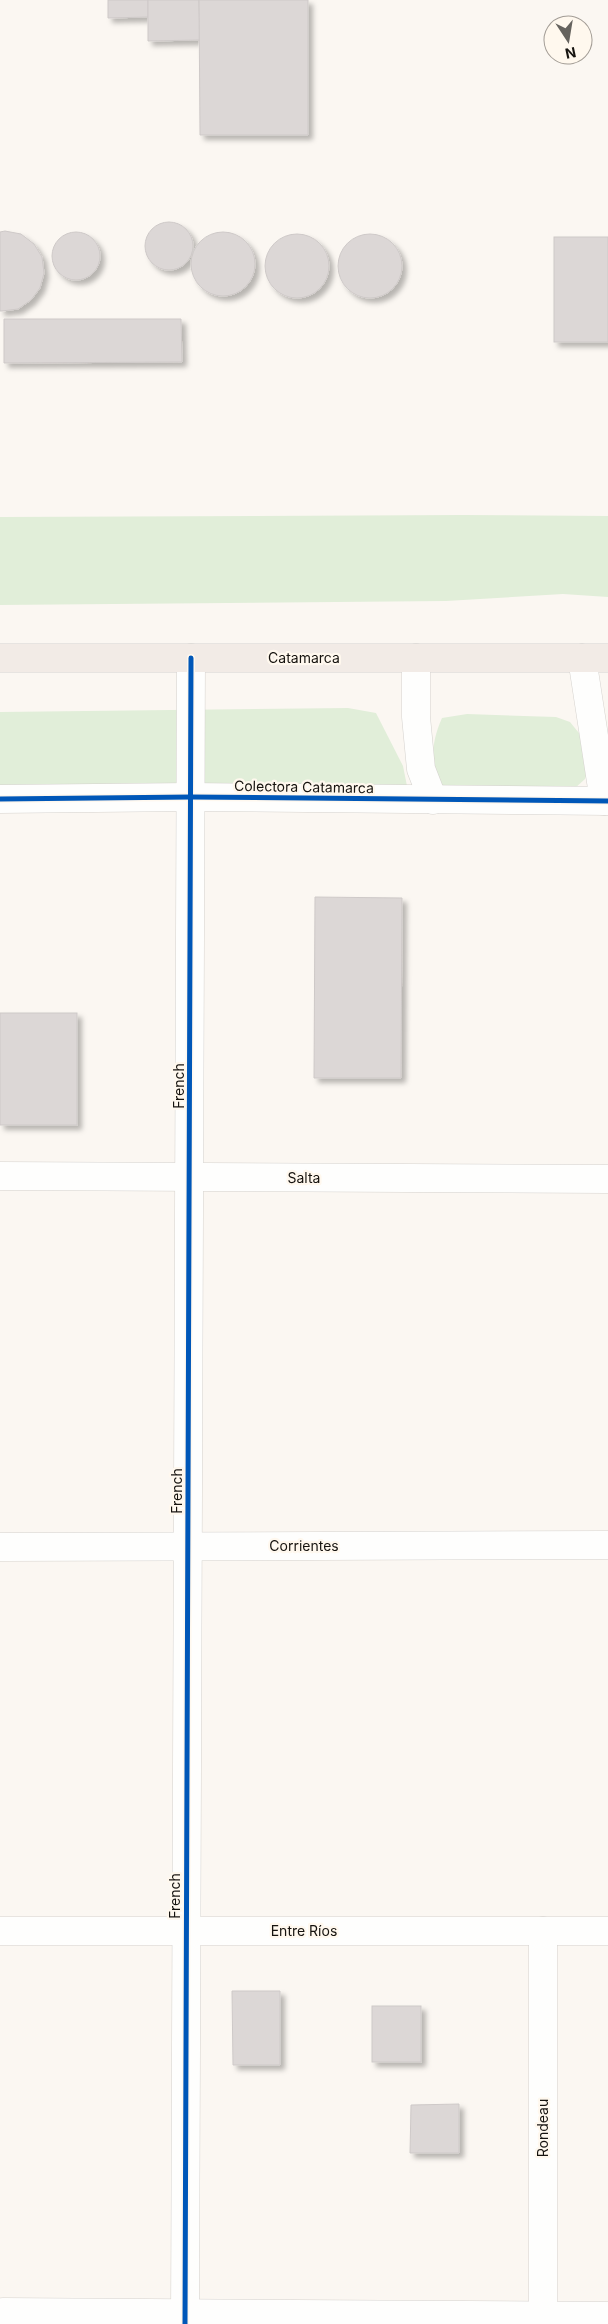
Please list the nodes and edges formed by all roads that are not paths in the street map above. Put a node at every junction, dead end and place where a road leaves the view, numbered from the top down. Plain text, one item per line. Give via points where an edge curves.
1 (0, 658) edge
2 (191, 658) junction
3 (416, 658) junction
4 (595, 658) edge
5 (191, 797) junction
6 (0, 799) edge
7 (433, 800) junction
8 (606, 801) edge
9 (0, 1176) edge
10 (191, 1178) junction
11 (608, 1179) edge
12 (608, 1545) edge
13 (188, 1546) junction
14 (0, 1547) edge
15 (0, 1931) edge
16 (542, 1931) junction
17 (608, 1931) edge
18 (186, 1932) junction
19 (3, 2312) dead end
20 (608, 2316) edge
21 (185, 2319) edge
22 (543, 2320) edge

1 - 2 main road, Catamarca
2 - 3 main road, Catamarca
2 - 5 street, French
3 - 4 main road, Catamarca
3 - 7 street via 416,717 421,769
4 - 8 street via 601,770
5 - 6 street, Colectora Catamarca
5 - 7 street, Colectora Catamarca
5 - 10 street, French
7 - 8 street, Colectora Catamarca
9 - 10 street, Salta
10 - 11 street, Salta
10 - 13 street, French
12 - 13 street, Corrientes
13 - 14 street, Corrientes
13 - 18 street, French
15 - 18 street, Entre Ríos
16 - 17 street, Entre Ríos
16 - 18 street, Entre Ríos
16 - 22 street, Rondeau
18 - 21 street, French
19 - 21 street
20 - 22 street
21 - 22 street

